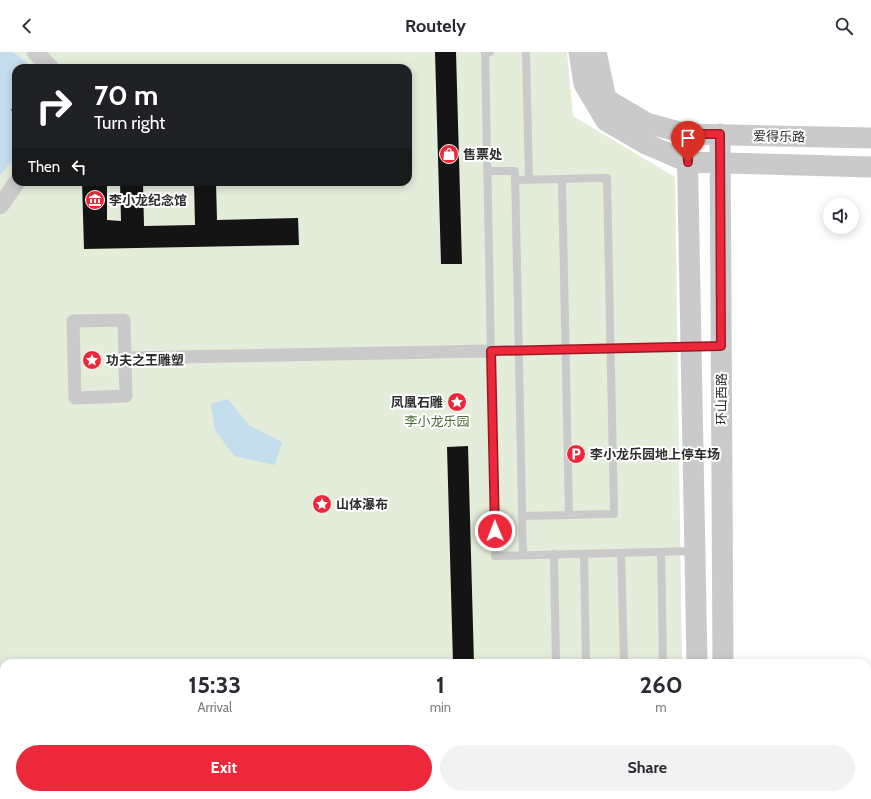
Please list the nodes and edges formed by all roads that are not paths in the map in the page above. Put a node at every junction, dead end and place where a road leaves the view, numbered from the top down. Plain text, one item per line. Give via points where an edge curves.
1 (35, 52) edge
2 (490, 52) edge
3 (526, 52) edge
4 (579, 52) edge
5 (596, 52) edge
6 (47, 64) edge
7 (687, 134) junction
8 (720, 134) junction
9 (871, 138) edge
10 (688, 162) junction
11 (720, 163) junction
12 (871, 167) edge
13 (487, 172) junction
14 (562, 179) junction
15 (515, 180) junction
16 (529, 180) junction
17 (14, 186) edge
18 (0, 206) edge
19 (691, 346) junction
20 (721, 346) junction
21 (610, 348) junction
22 (566, 349) junction
23 (518, 350) junction
24 (491, 351) junction
25 (125, 358) junction
26 (569, 515) junction
27 (522, 516) junction
28 (660, 552) junction
29 (695, 552) junction
30 (621, 553) junction
31 (554, 554) junction
32 (584, 554) junction
33 (523, 555) junction
34 (556, 659) edge
35 (586, 659) edge
36 (624, 659) edge
37 (663, 659) edge
38 (697, 659) edge
39 (723, 659) edge

1 - 6 street
2 - 13 lane via 485,52
3 - 16 lane
4 - 10 street via 584,84 606,121 644,143
5 - 7 street via 606,99 647,123
7 - 8 street, 爱得乐路
7 - 10 street
8 - 9 street, 爱得乐路
8 - 11 street, 环山西路
10 - 11 street
10 - 19 street
11 - 12 street
11 - 20 street, 环山西路
13 - 15 lane via 515,171
13 - 24 lane
14 - 16 lane
14 - 21 lane via 607,178
14 - 22 lane
15 - 16 lane
15 - 23 lane
17 - 18 street
19 - 20 lane
19 - 21 lane
19 - 29 street
20 - 39 street, 环山西路
21 - 22 lane
21 - 26 lane via 614,514
22 - 23 lane
22 - 26 lane
23 - 24 lane
23 - 27 lane
24 - 25 street
24 - 33 lane via 495,556
25 - 25 street via 124,320 73,321 74,398 126,396
26 - 27 lane
27 - 33 lane
28 - 29 lane
28 - 30 lane
28 - 37 lane
29 - 38 street
30 - 32 lane
30 - 36 lane
31 - 32 lane
31 - 33 lane
31 - 34 lane
32 - 35 lane

